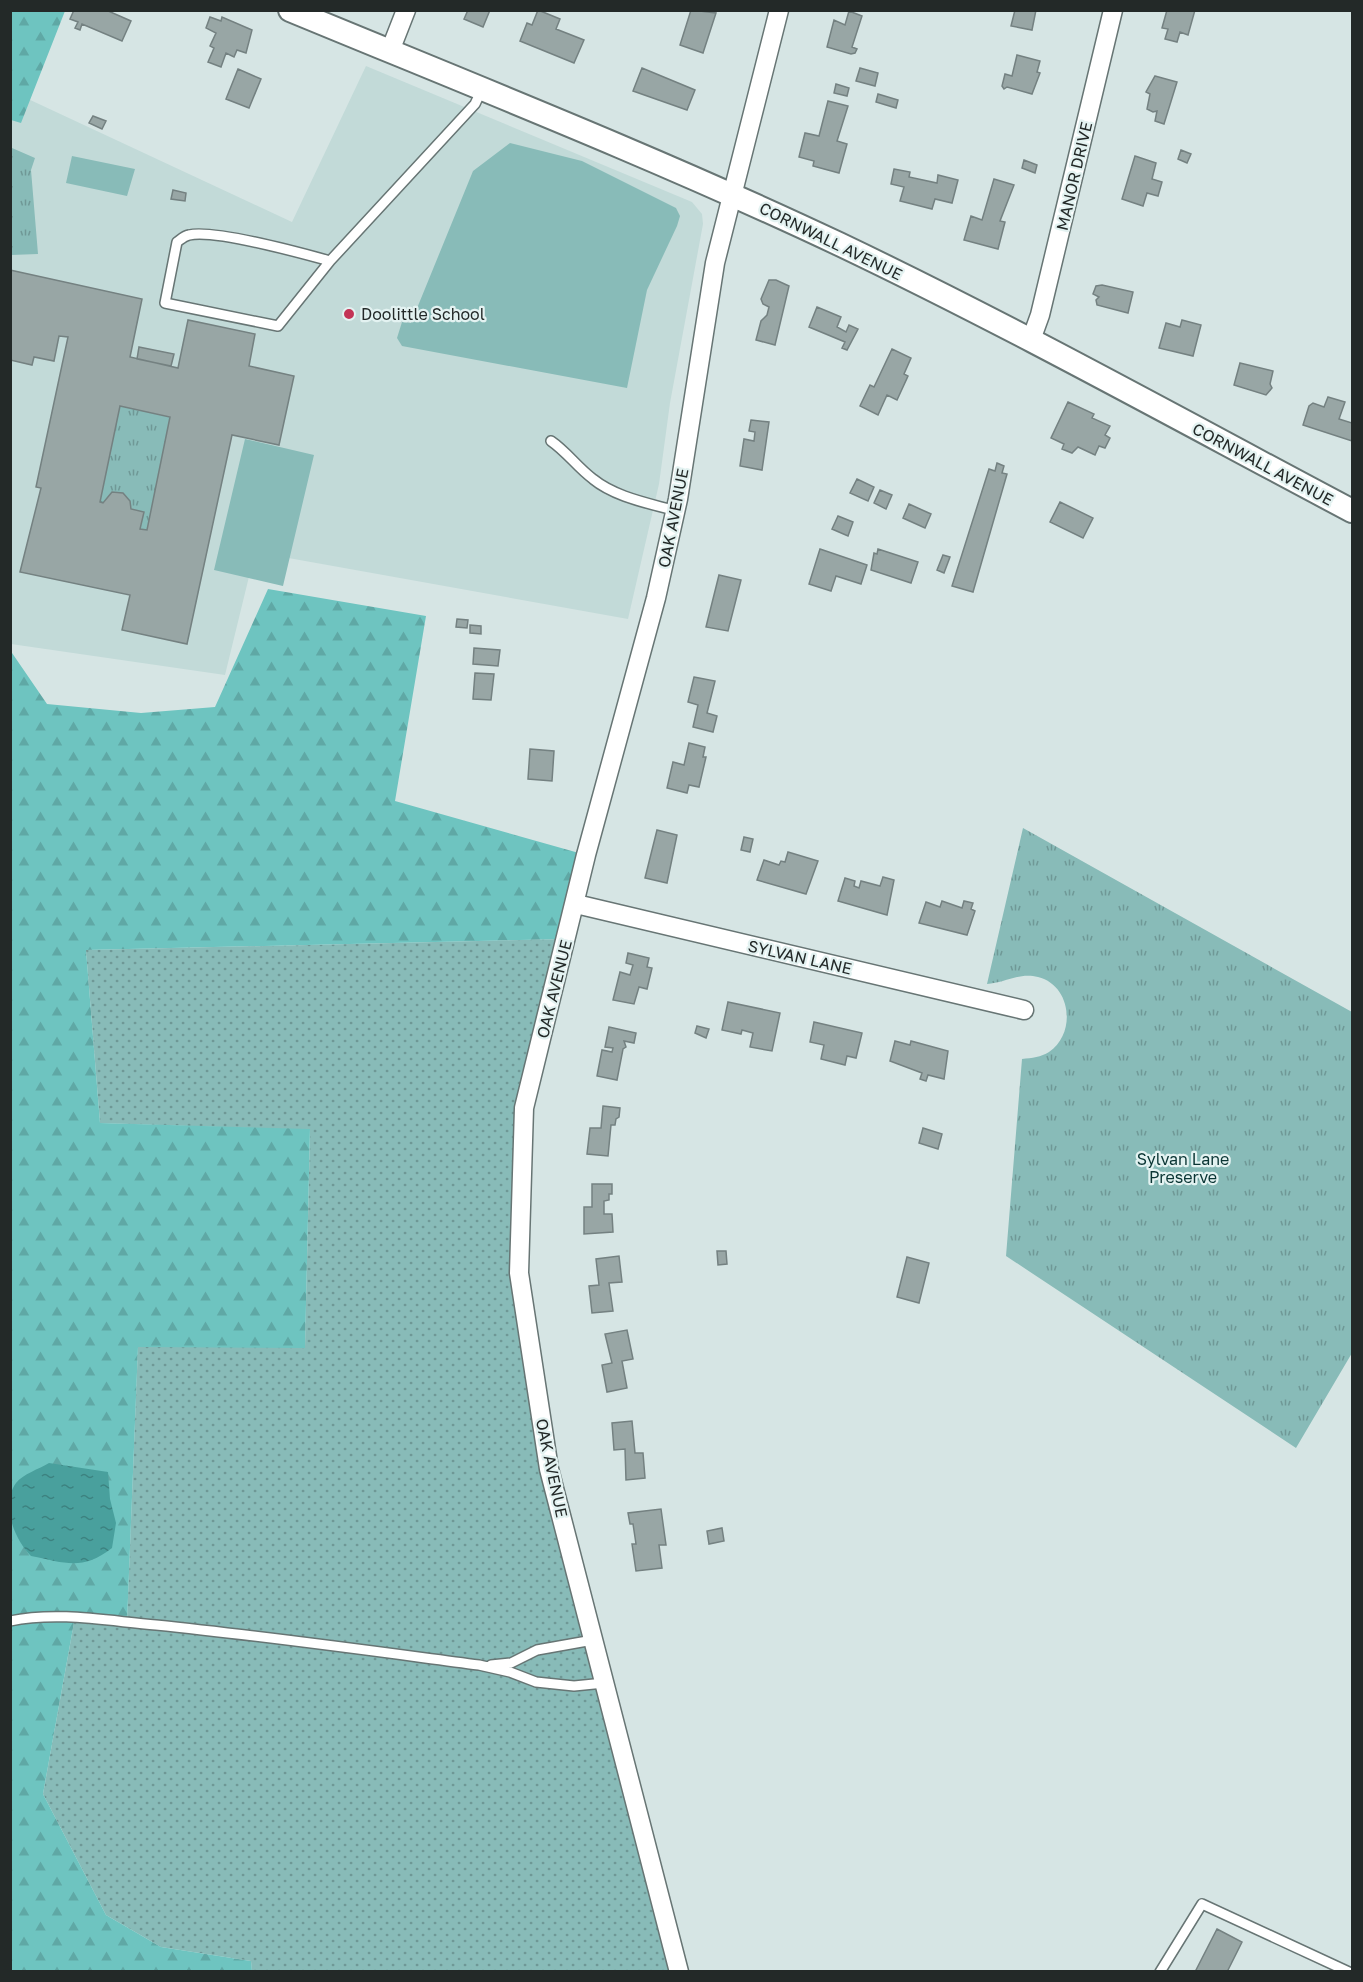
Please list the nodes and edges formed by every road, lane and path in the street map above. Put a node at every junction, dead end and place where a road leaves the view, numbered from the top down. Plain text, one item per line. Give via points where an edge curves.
1 (290, 10) edge
2 (406, 10) edge
3 (779, 10) edge
4 (1113, 10) edge
5 (390, 51) junction
6 (482, 89) junction
7 (732, 194) junction
8 (330, 261) junction
9 (1030, 340) junction
10 (551, 441) dead end
11 (676, 511) junction
12 (1353, 511) edge
13 (576, 904) junction
14 (1024, 1010) dead end
15 (10, 1621) edge
16 (593, 1640) junction
17 (479, 1665) junction
18 (604, 1683) junction
19 (679, 1971) edge
20 (1160, 1971) edge
21 (1350, 1971) edge

1 - 5 street, CORNWALL AVENUE
2 - 5 street
3 - 7 street, OAK AVENUE
4 - 9 street, MANOR DRIVE via 1048,282
5 - 6 street, CORNWALL AVENUE
6 - 7 street, CORNWALL AVENUE
6 - 8 lane via 475,104
7 - 9 street, CORNWALL AVENUE
7 - 11 street, OAK AVENUE via 705,316
8 - 8 lane via 242,241 187,235 177,242 165,303 278,326
9 - 12 street, CORNWALL AVENUE
10 - 11 lane via 569,453 594,480 620,495
11 - 13 street, OAK AVENUE
13 - 14 street, SYLVAN LANE
13 - 16 street, OAK AVENUE via 524,1108 519,1273 549,1469
15 - 17 lane via 75,1617 258,1635
16 - 17 lane via 537,1650 511,1663
16 - 18 street, OAK AVENUE
17 - 18 lane via 536,1682 573,1686
18 - 19 street, OAK AVENUE
20 - 21 lane via 1202,1904

